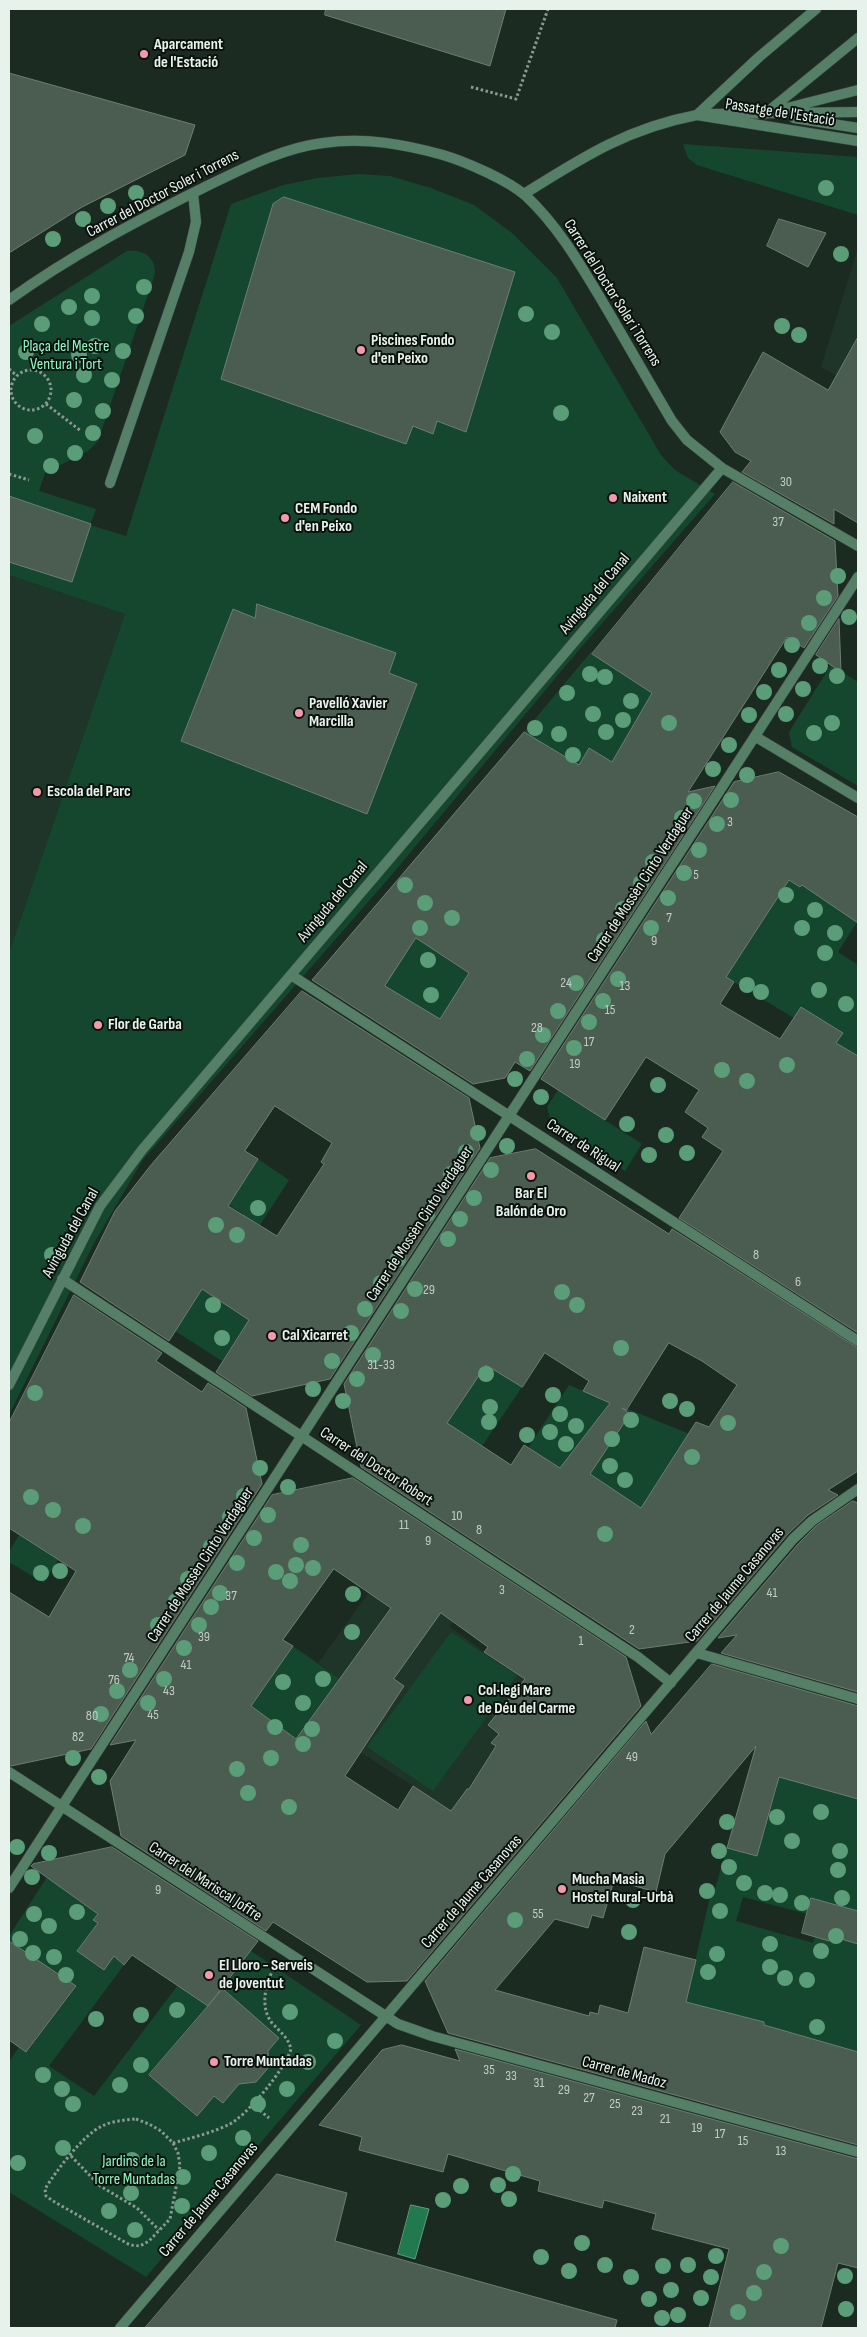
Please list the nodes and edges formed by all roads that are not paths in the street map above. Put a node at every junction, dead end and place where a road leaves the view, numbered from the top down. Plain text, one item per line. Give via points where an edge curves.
1 (816, 9) edge
2 (858, 38) edge
3 (858, 90) edge
4 (858, 112) edge
5 (697, 114) junction
6 (765, 114) junction
7 (858, 128) edge
8 (858, 141) edge
9 (193, 192) junction
10 (524, 194) junction
11 (9, 300) edge
12 (722, 468) junction
13 (110, 483) dead end
14 (858, 546) edge
15 (858, 577) edge
16 (756, 737) junction
17 (858, 798) edge
18 (291, 975) junction
19 (508, 1116) junction
20 (62, 1280) junction
21 (858, 1341) edge
22 (9, 1385) edge
23 (302, 1437) junction
24 (858, 1489) edge
25 (697, 1654) junction
26 (671, 1683) junction
27 (858, 1699) edge
28 (9, 1772) edge
29 (62, 1806) junction
30 (9, 1888) edge
31 (385, 2017) junction
32 (858, 2152) edge
33 (120, 2328) edge

1 - 5 street, Passatge de l'Estació
2 - 6 street
3 - 6 street
4 - 6 street
5 - 6 street
5 - 8 street, Passatge de l'Estació
5 - 10 street, Passatge de l'Estació via 628,134 590,152
6 - 7 street
9 - 10 street, Carrer del Doctor Soler i Torrens via 250,165 301,148 342,141 388,142 451,158
9 - 11 street, Carrer del Doctor Soler i Torrens via 125,228
9 - 13 street via 196,222 189,252
10 - 12 street, Carrer del Doctor Soler i Torrens via 570,248 672,421 687,440
12 - 14 street, Carrer del Doctor Soler i Torrens
12 - 18 street, Avinguda del Canal
15 - 16 street, Carrer de Mossèn Cinto Verdaguer
16 - 17 street
16 - 19 street, Carrer de Mossèn Cinto Verdaguer
18 - 19 street, Carrer de Rigual
18 - 20 street, Avinguda del Canal via 142,1150 100,1206
19 - 21 street, Carrer de Rigual
19 - 23 street, Carrer de Mossèn Cinto Verdaguer
20 - 22 street, Avinguda del Canal
20 - 23 street, Carrer del Doctor Robert
23 - 26 street, Carrer del Doctor Robert via 638,1657
23 - 29 street, Carrer de Mossèn Cinto Verdaguer
24 - 25 street, Carrer de Jaume Casanovas via 812,1521 793,1539
25 - 26 street, Carrer de Jaume Casanovas
25 - 27 street
26 - 31 street, Carrer de Jaume Casanovas
28 - 29 street, Carrer del Mariscal Joffre
29 - 30 street, Carrer de Mossèn Cinto Verdaguer
29 - 31 street, Carrer del Mariscal Joffre
31 - 32 street, Carrer de Madoz via 432,2036
31 - 33 street, Carrer de Jaume Casanovas

